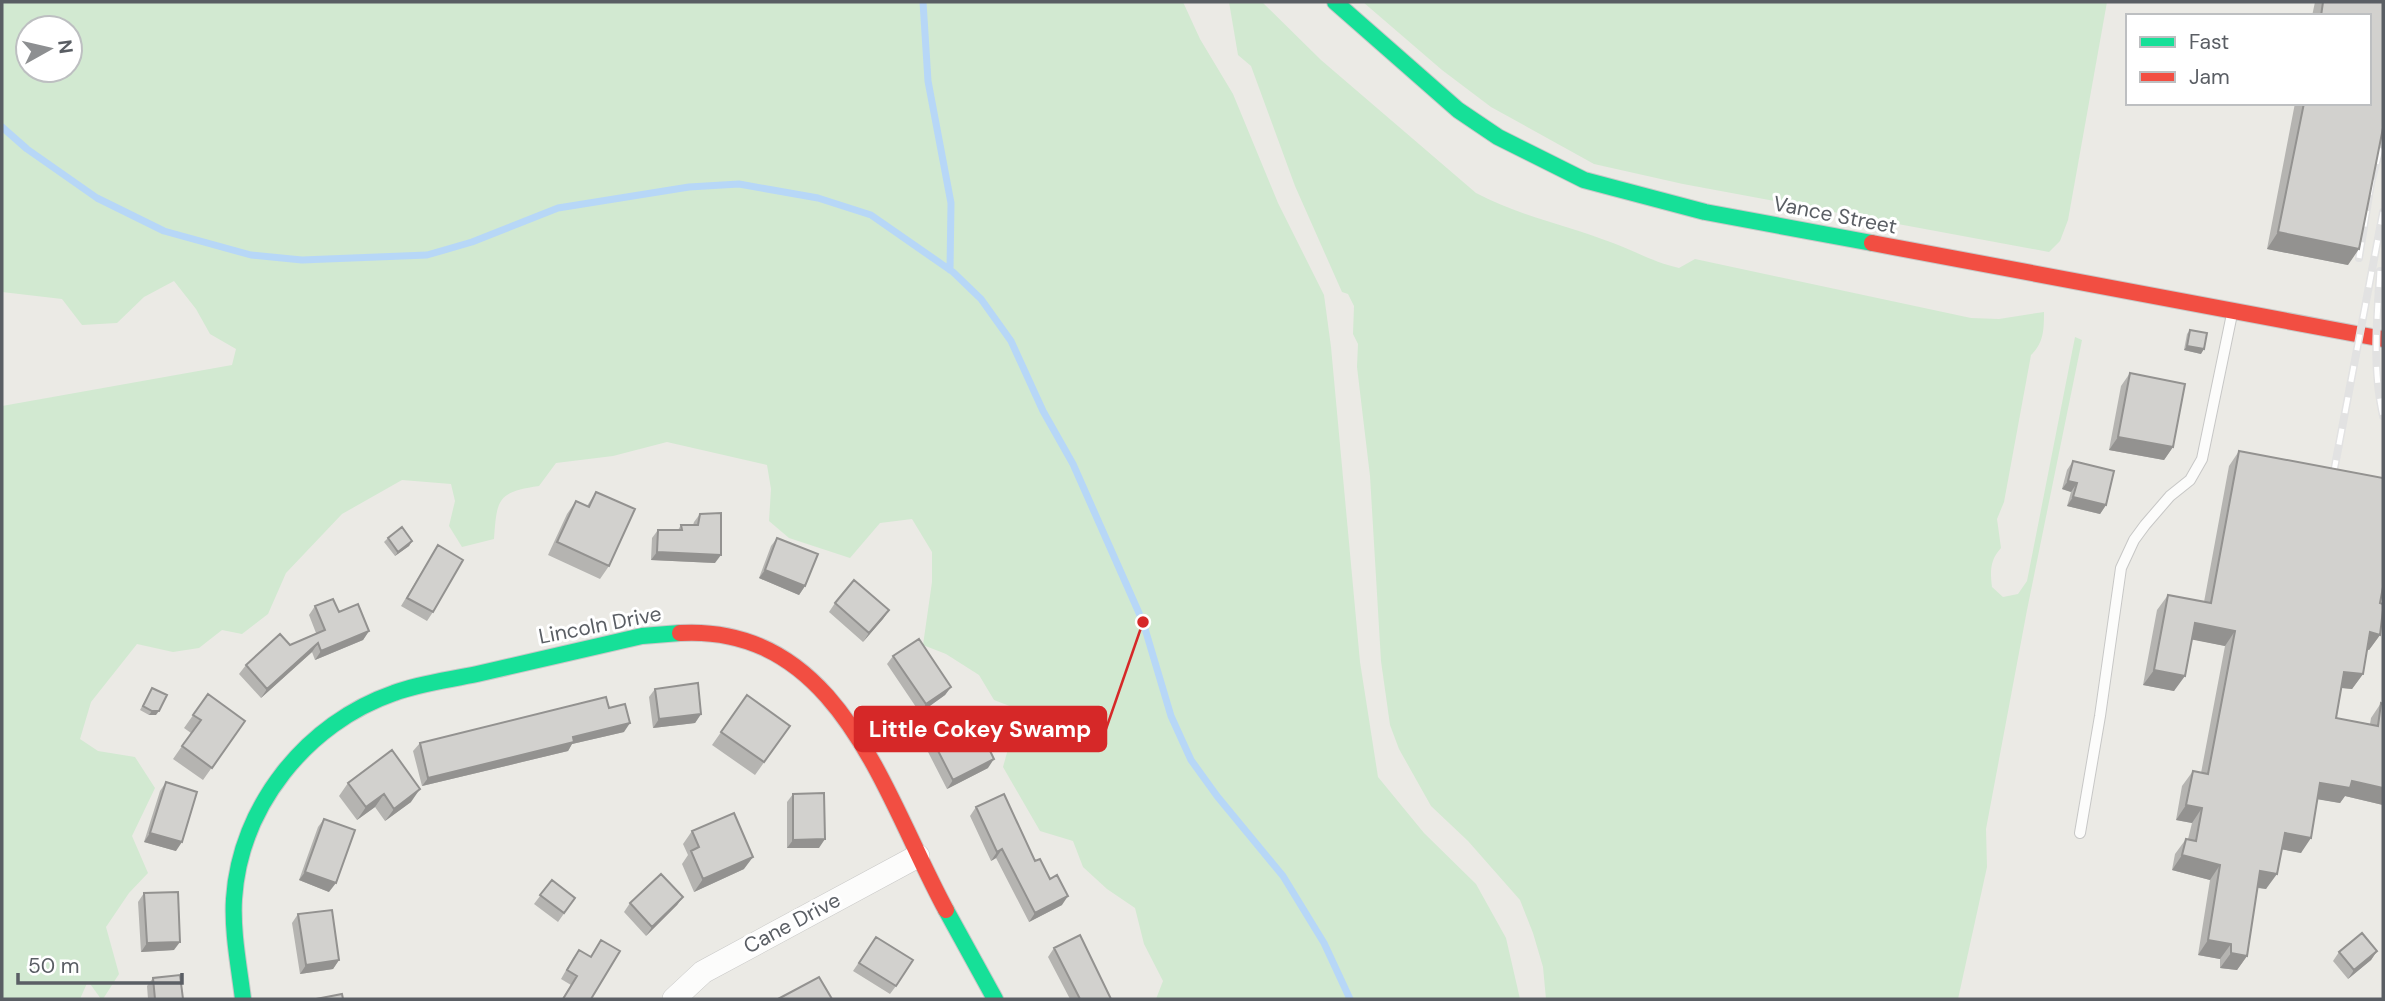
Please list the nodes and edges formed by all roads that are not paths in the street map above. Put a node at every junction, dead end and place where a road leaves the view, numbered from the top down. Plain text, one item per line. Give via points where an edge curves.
1 (1335, 2) edge
2 (2232, 311) junction
3 (2383, 340) edge
4 (2080, 833) dead end
5 (918, 856) junction
6 (243, 999) edge
7 (674, 999) edge
8 (995, 999) edge

1 - 2 street, Vance Street via 1458,110 1498,137 1584,180 1705,212
2 - 3 street, Vance Street
2 - 4 lane via 2202,459 2190,480 2145,525 2121,568
5 - 6 street, Lincoln Drive via 850,725 828,695 792,662 749,640 717,633 629,639 395,692 331,725 277,781 256,817 241,857 234,898
5 - 7 street, Cane Drive via 703,972
5 - 8 street, Lincoln Drive

